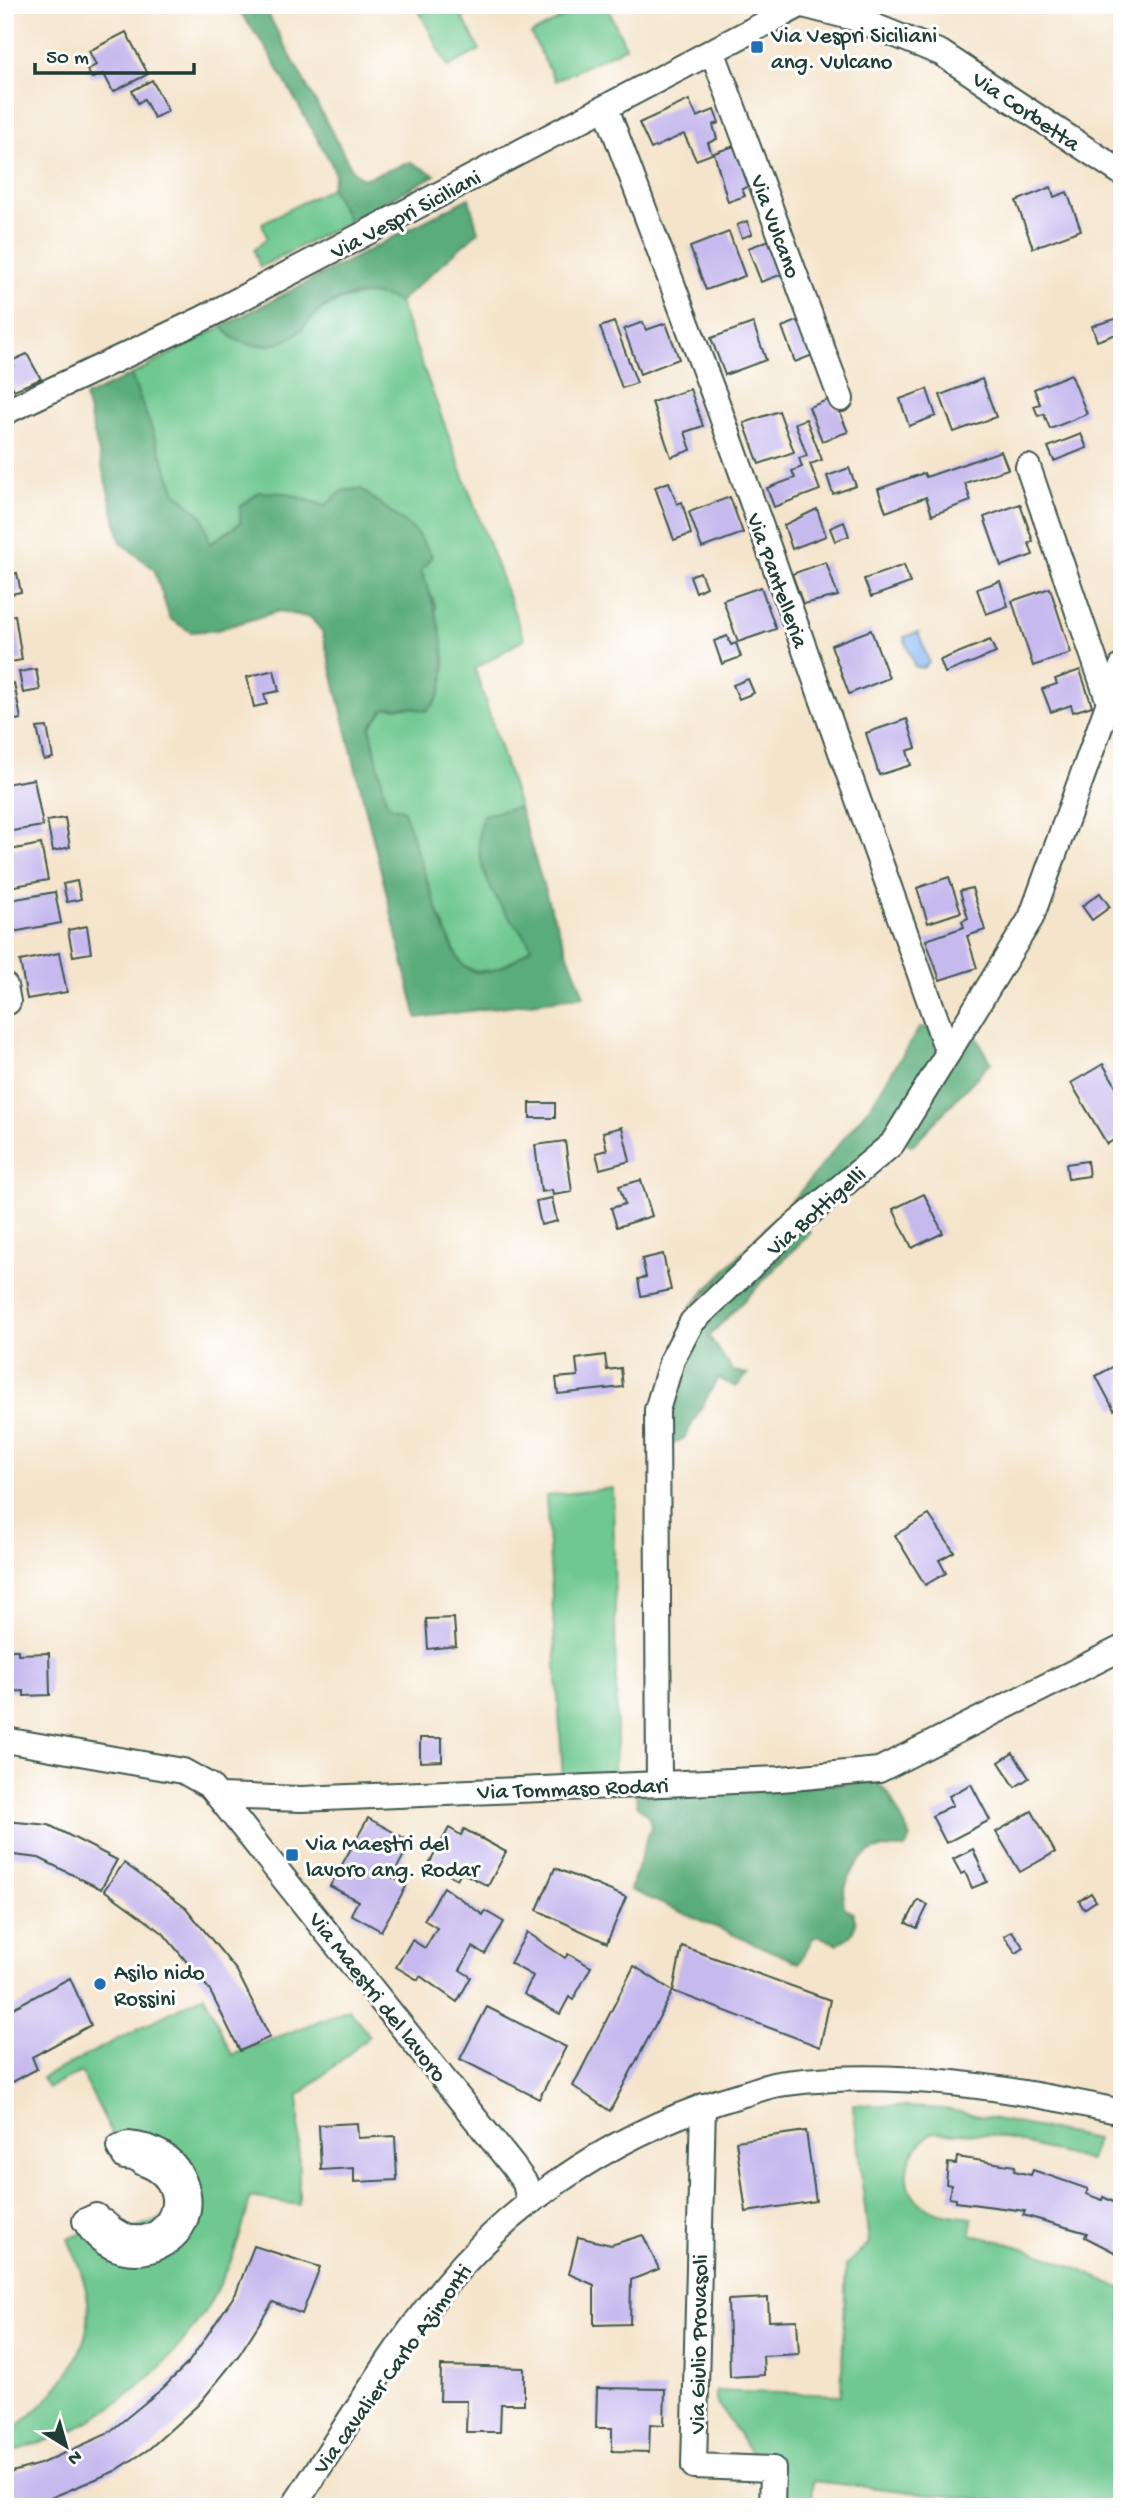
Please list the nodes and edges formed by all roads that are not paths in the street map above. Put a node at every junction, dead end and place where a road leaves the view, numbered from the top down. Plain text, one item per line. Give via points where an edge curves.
1 (801, 5) edge
2 (713, 52) junction
3 (606, 108) junction
4 (1122, 173) edge
5 (841, 399) dead end
6 (5, 412) edge
7 (1028, 467) dead end
8 (1122, 666) edge
9 (1108, 699) junction
10 (948, 1053) junction
11 (1122, 1648) edge
12 (5, 1740) edge
13 (659, 1783) junction
14 (220, 1796) junction
15 (703, 2106) junction
16 (1122, 2112) edge
17 (529, 2201) junction
18 (189, 2210) joint
19 (293, 2507) edge
20 (772, 2507) edge

1 - 2 street, Via Vespri Siciliani
1 - 4 street, Via Corbetta via 854,18 940,53
2 - 3 street, Via Vespri Siciliani
2 - 5 street, Via Vulcano
3 - 6 street, Via Vespri Siciliani via 202,319
3 - 10 street, Via Pantelleria
7 - 9 street
8 - 9 street, Via Bottigelli
9 - 10 street, Via Bottigelli via 1031,918
10 - 13 street, Via Bottigelli via 892,1144 788,1231 692,1322 672,1360 657,1410
11 - 13 street, Via Tommaso Rodari via 879,1770
12 - 14 street via 183,1771
13 - 14 street, Via Tommaso Rodari via 301,1799
14 - 17 street, Via Maestri del lavoro via 513,2166 525,2183
15 - 16 street, Via cavalier Carlo Azimonti via 783,2083 866,2077 1038,2094
15 - 17 street, Via cavalier Carlo Azimonti via 589,2162
15 - 20 street, Via Giulio Provasoli via 694,2466 774,2469
17 - 19 street, Via cavalier Carlo Azimonti via 445,2285
18 - 18 street via 185,2182 172,2161 152,2148 128,2144 119,2147 125,2157 142,2159 171,2186 175,2200 167,2224 156,2234 131,2239 105,2223 100,2225 96,2216 85,2221 99,2241 139,2253 162,2246 183,2224

